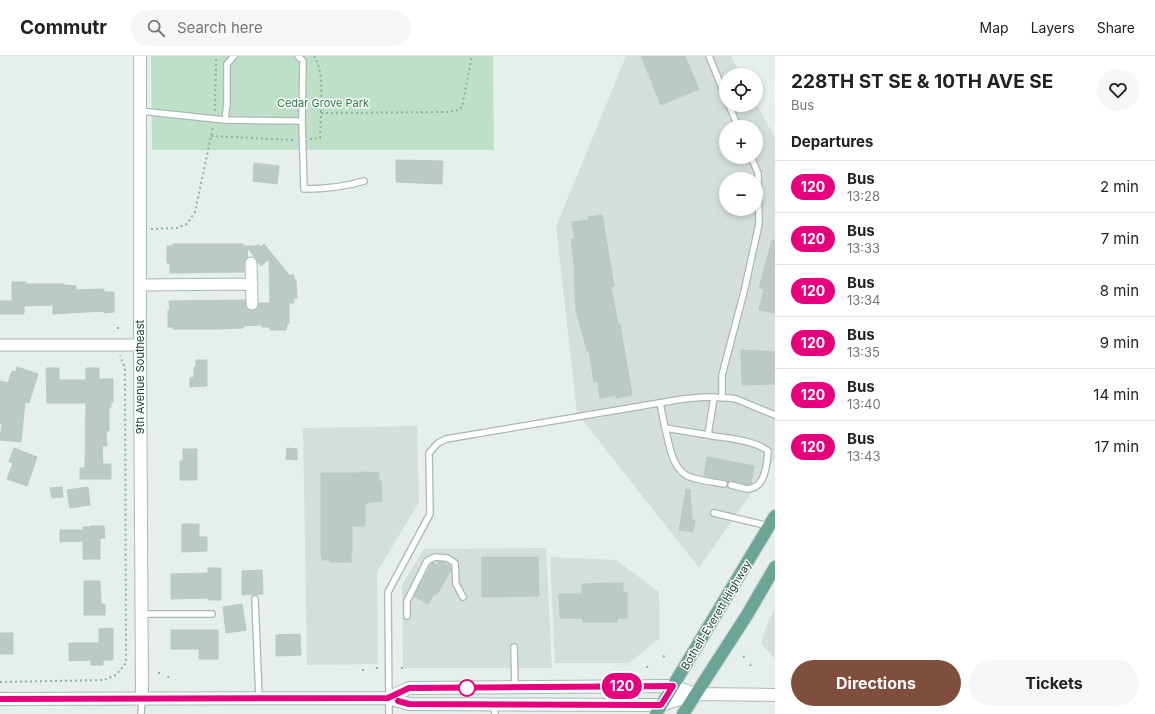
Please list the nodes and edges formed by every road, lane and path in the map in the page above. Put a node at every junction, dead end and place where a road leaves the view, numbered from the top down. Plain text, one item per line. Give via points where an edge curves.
1 (140, 56) edge
2 (216, 56) edge
3 (234, 56) edge
4 (298, 56) edge
5 (314, 56) edge
6 (472, 56) edge
7 (709, 56) edge
8 (719, 81) edge
9 (140, 110) junction
10 (321, 113) junction
11 (215, 119) junction
12 (225, 120) junction
13 (302, 121) junction
14 (211, 136) junction
15 (302, 140) junction
16 (754, 164) edge
17 (364, 181) dead end
18 (140, 230) junction
19 (251, 263) dead end
20 (252, 284) junction
21 (140, 285) junction
22 (252, 304) dead end
23 (0, 345) edge
24 (140, 345) junction
25 (117, 353) dead end
26 (714, 397) junction
27 (722, 397) junction
28 (660, 403) junction
29 (775, 415) edge
30 (665, 428) junction
31 (708, 435) junction
32 (724, 484) dead end
33 (731, 485) dead end
34 (714, 513) dead end
35 (772, 521) edge
36 (775, 567) edge
37 (463, 597) dead end
38 (255, 600) dead end
39 (142, 614) junction
40 (212, 614) dead end
41 (407, 616) dead end
42 (514, 647) dead end
43 (663, 656) dead end
44 (746, 656) dead end
45 (743, 657) dead end
46 (667, 658) dead end
47 (752, 663) dead end
48 (648, 666) dead end
49 (750, 666) dead end
50 (363, 668) dead end
51 (401, 668) dead end
52 (404, 668) dead end
53 (648, 670) dead end
54 (118, 673) junction
55 (123, 673) dead end
56 (363, 673) dead end
57 (115, 676) junction
58 (168, 676) dead end
59 (114, 679) dead end
60 (169, 679) dead end
61 (0, 682) edge
62 (673, 686) junction
63 (515, 687) junction
64 (695, 694) junction
65 (775, 695) edge
66 (142, 698) junction
67 (259, 698) junction
68 (388, 698) junction
69 (0, 699) edge
70 (494, 709) edge
71 (659, 709) edge
72 (141, 714) edge
73 (389, 714) edge
74 (683, 714) edge

1 - 9 main road, 9th Avenue Southeast
2 - 11 path
3 - 12 lane via 227,64
4 - 13 lane via 303,61
5 - 10 path via 321,81
6 - 10 path via 462,107 458,110
7 - 8 lane
9 - 11 lane
9 - 18 main road, 9th Avenue Southeast
10 - 15 path via 320,138
11 - 12 lane
11 - 14 path
12 - 13 lane
13 - 15 lane
14 - 15 path
14 - 18 path via 195,212 186,224 177,228
15 - 17 lane via 304,189 348,186
16 - 27 lane via 758,172 759,224 722,375
18 - 21 main road, 9th Avenue Southeast
19 - 20 street
20 - 21 street
20 - 22 street
21 - 24 main road, 9th Avenue Southeast
23 - 24 street
24 - 39 main road, 9th Avenue Southeast
25 - 54 path via 124,361 125,368 126,663
26 - 27 lane
26 - 28 lane
26 - 31 lane
27 - 29 lane via 736,399
28 - 30 lane
28 - 68 lane via 446,439 438,443 429,453 430,514 388,592
30 - 31 lane
30 - 32 lane via 679,470 691,478
31 - 33 lane via 754,444 768,451 763,478 756,486 747,489
34 - 35 lane
35 - 62 main road, Bothell-Everett Highway
36 - 64 main road
37 - 41 lane via 456,584 455,563 447,558 434,557 427,561 407,601
38 - 67 lane
39 - 40 lane
39 - 66 main road, 9th Avenue Southeast
42 - 63 lane
43 - 46 path
44 - 45 path
47 - 49 path
48 - 53 path
50 - 56 path
51 - 52 path
54 - 55 path
54 - 57 path
57 - 59 path
57 - 61 path via 104,680
58 - 60 path
62 - 63 main road
62 - 64 main road
62 - 71 main road, Bothell-Everett Highway
63 - 68 main road via 409,688
64 - 65 main road
64 - 71 main road
64 - 74 main road
66 - 67 main road
66 - 69 main road
66 - 72 lane
67 - 68 main road
68 - 70 main road via 409,704
68 - 73 lane
70 - 71 main road

